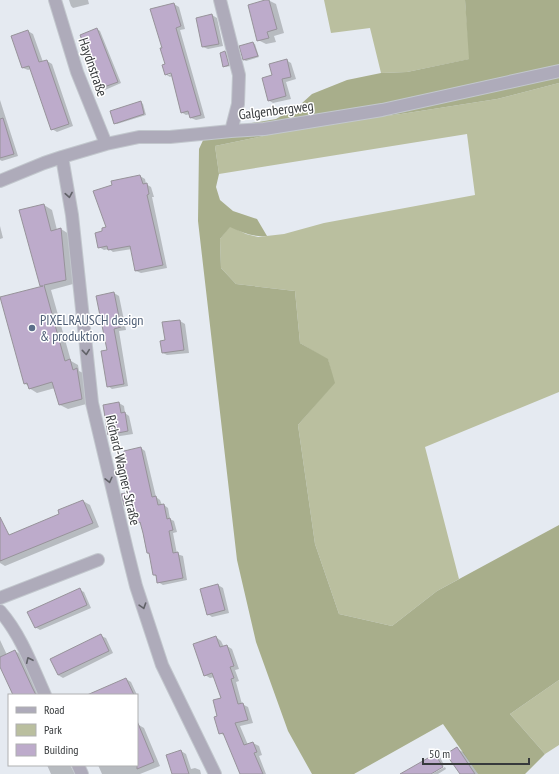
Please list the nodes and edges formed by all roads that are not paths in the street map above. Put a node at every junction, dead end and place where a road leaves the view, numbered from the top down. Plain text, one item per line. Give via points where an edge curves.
1 (55, 0) edge
2 (220, 0) edge
3 (559, 71) edge
4 (231, 131) junction
5 (106, 144) junction
6 (62, 157) junction
7 (0, 181) edge
8 (98, 560) dead end
9 (0, 598) edge
10 (0, 611) edge
11 (45, 694) edge
12 (215, 774) edge

1 - 5 street, Haydnstraße via 77,72
2 - 4 street via 239,75 238,104
3 - 4 street, Galgenbergweg via 382,110 264,129
4 - 5 street, Galgenbergweg via 170,137 139,137
5 - 6 street, Galgenbergweg
6 - 7 street, Galgenbergweg
6 -> 12 street, Richard-Wagner-Straße via 72,215 92,403 117,513 136,586 162,665
8 - 9 street
11 -> 10 street via 20,641

